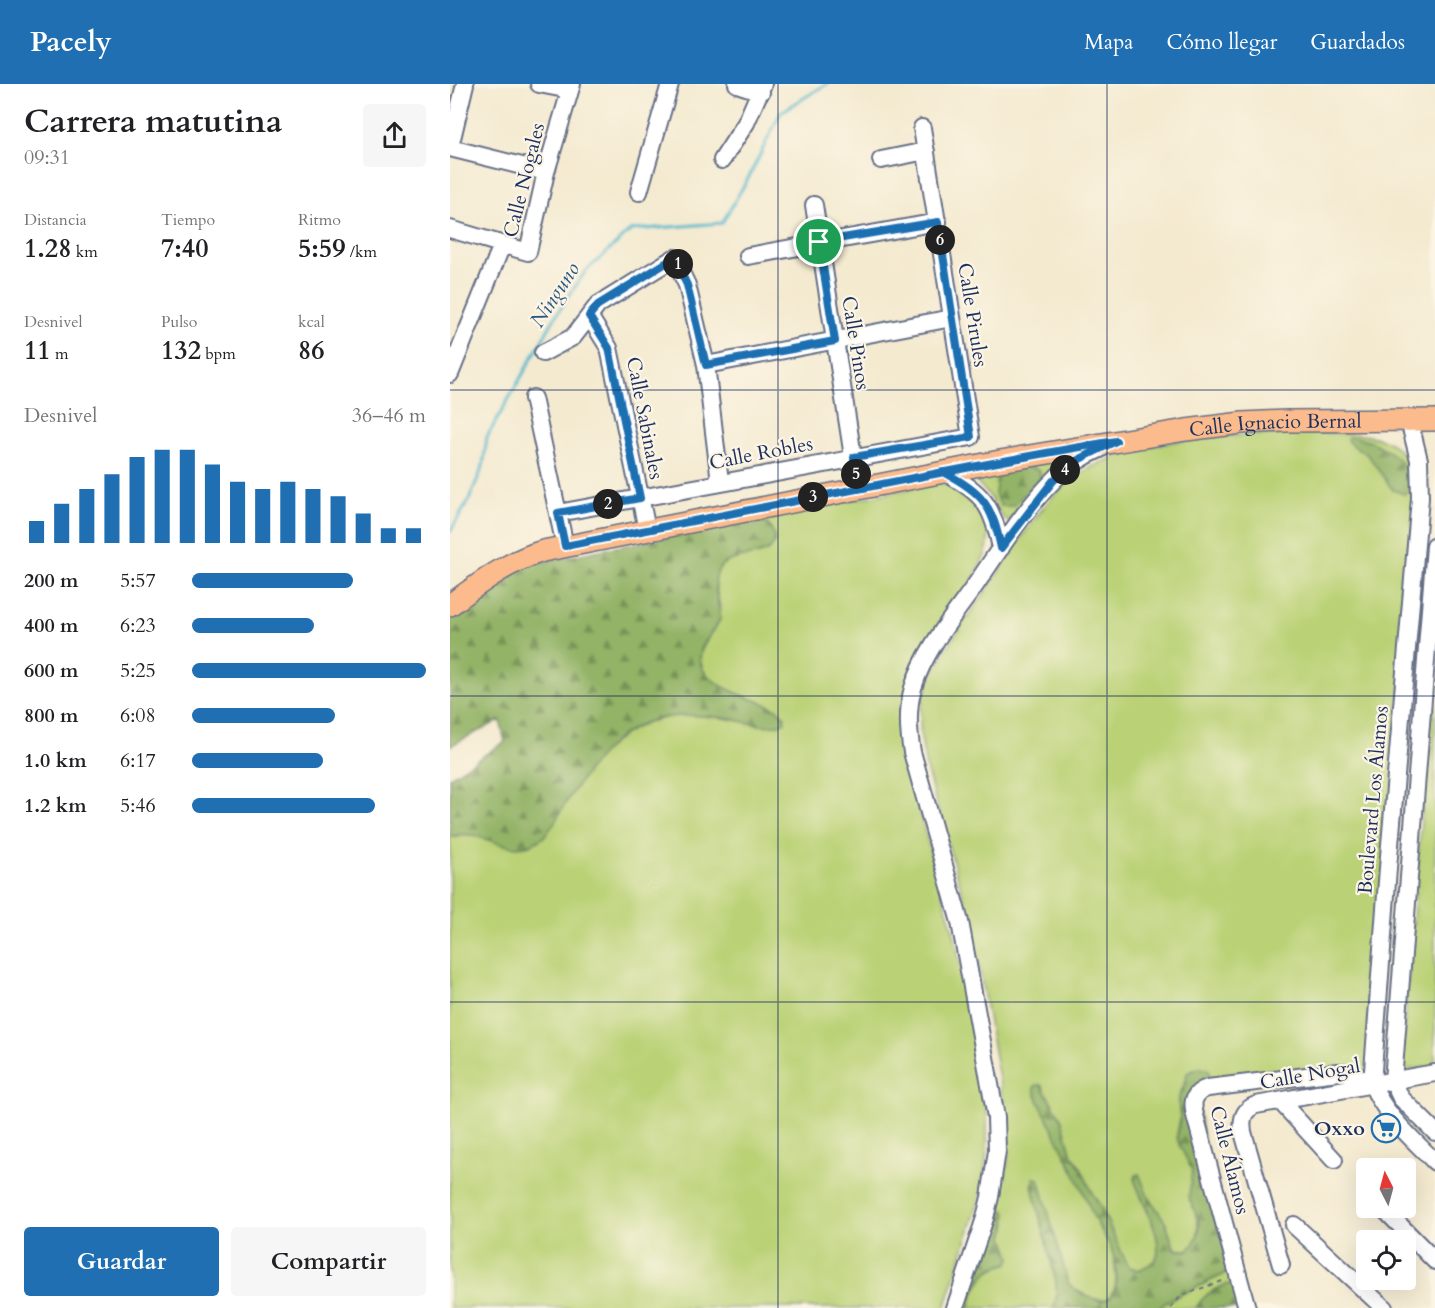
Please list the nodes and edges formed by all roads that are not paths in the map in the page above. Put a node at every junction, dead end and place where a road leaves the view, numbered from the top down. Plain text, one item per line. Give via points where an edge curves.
1 (465, 84) edge
2 (539, 84) edge
3 (670, 84) edge
4 (737, 84) edge
5 (571, 87) edge
6 (766, 87) edge
7 (922, 128) dead end
8 (450, 148) edge
9 (926, 151) junction
10 (722, 160) dead end
11 (881, 160) dead end
12 (546, 172) junction
13 (639, 192) dead end
14 (814, 205) dead end
15 (938, 222) junction
16 (450, 229) edge
17 (819, 242) junction
18 (502, 245) junction
19 (748, 256) dead end
20 (589, 316) junction
21 (952, 318) junction
22 (835, 341) junction
23 (543, 353) dead end
24 (706, 365) junction
25 (450, 374) edge
26 (533, 398) dead end
27 (1409, 420) junction
28 (1435, 420) edge
29 (971, 437) joint
30 (1116, 441) junction
31 (854, 457) junction
32 (944, 472) junction
33 (720, 482) junction
34 (858, 489) junction
35 (640, 498) junction
36 (558, 513) junction
37 (647, 530) junction
38 (565, 546) junction
39 (1435, 546) edge
40 (1001, 548) junction
41 (450, 605) edge
42 (1388, 868) junction
43 (1410, 869) junction
44 (1435, 1073) edge
45 (1393, 1081) junction
46 (1372, 1084) junction
47 (1280, 1101) junction
48 (1435, 1132) edge
49 (1334, 1160) dead end
50 (1435, 1162) edge
51 (1393, 1218) edge
52 (1294, 1225) dead end
53 (1435, 1261) edge
54 (1281, 1265) dead end
55 (955, 1308) edge
56 (1247, 1308) edge
57 (1384, 1308) edge

1 - 8 street
2 - 5 street
3 - 13 street
4 - 6 street
5 - 12 street, Calle Nogales
6 - 10 street
7 - 9 street, Calle Pirules
8 - 12 street
9 - 11 street
9 - 15 street, Calle Pirules
12 - 18 street, Calle Nogales via 528,252
14 - 17 street, Calle Pinos
15 - 17 street
15 - 21 street, Calle Pirules
16 - 18 street
17 - 19 street
17 - 22 street, Calle Pinos
18 - 25 street
20 - 23 street via 573,337
20 - 24 street via 598,305 674,258 687,285
20 - 35 street, Calle Sabinales via 609,348
21 - 22 street
21 - 29 street, Calle Pirules
22 - 24 street
22 - 31 street, Calle Pinos
24 - 33 street
26 - 36 street
27 - 28 main road, Calle Ignacio Bernal
27 - 30 main road, Calle Ignacio Bernal via 1242,423
27 - 42 street, Boulevard Los Álamos via 1419,460 1420,498
29 - 31 street, Calle Robles
30 - 32 main road, Calle Ignacio Bernal
30 - 40 street via 1076,461 1053,481
31 - 33 street, Calle Robles
31 - 34 street, Calle Pinos
32 - 34 main road, Calle Ignacio Bernal
32 - 40 street via 972,488 989,508
33 - 35 street, Calle Robles
34 - 37 main road, Calle Ignacio Bernal
35 - 36 street, Calle Robles
35 - 37 street, Calle Sabinales
36 - 38 street
37 - 38 main road, Calle Ignacio Bernal
38 - 41 main road, Calle Ignacio Bernal via 543,550 510,564
39 - 43 street
40 - 55 street via 924,663 913,688 909,714 912,752 960,922 996,1117 997,1151 990,1197
42 - 43 street
42 - 46 street, Boulevard Los Álamos
43 - 45 street
44 - 45 street, Calle Nogal
45 - 46 street, Calle Nogal
45 - 48 street via 1401,1098
46 - 47 street, Calle Nogal
46 - 50 street via 1397,1123
46 - 56 street, Calle Álamos via 1350,1073 1338,1072 1208,1088 1194,1096 1193,1106
47 - 49 street
47 - 54 street, Calle Nogal via 1250,1107 1243,1114 1242,1126
51 - 53 street
52 - 57 street

